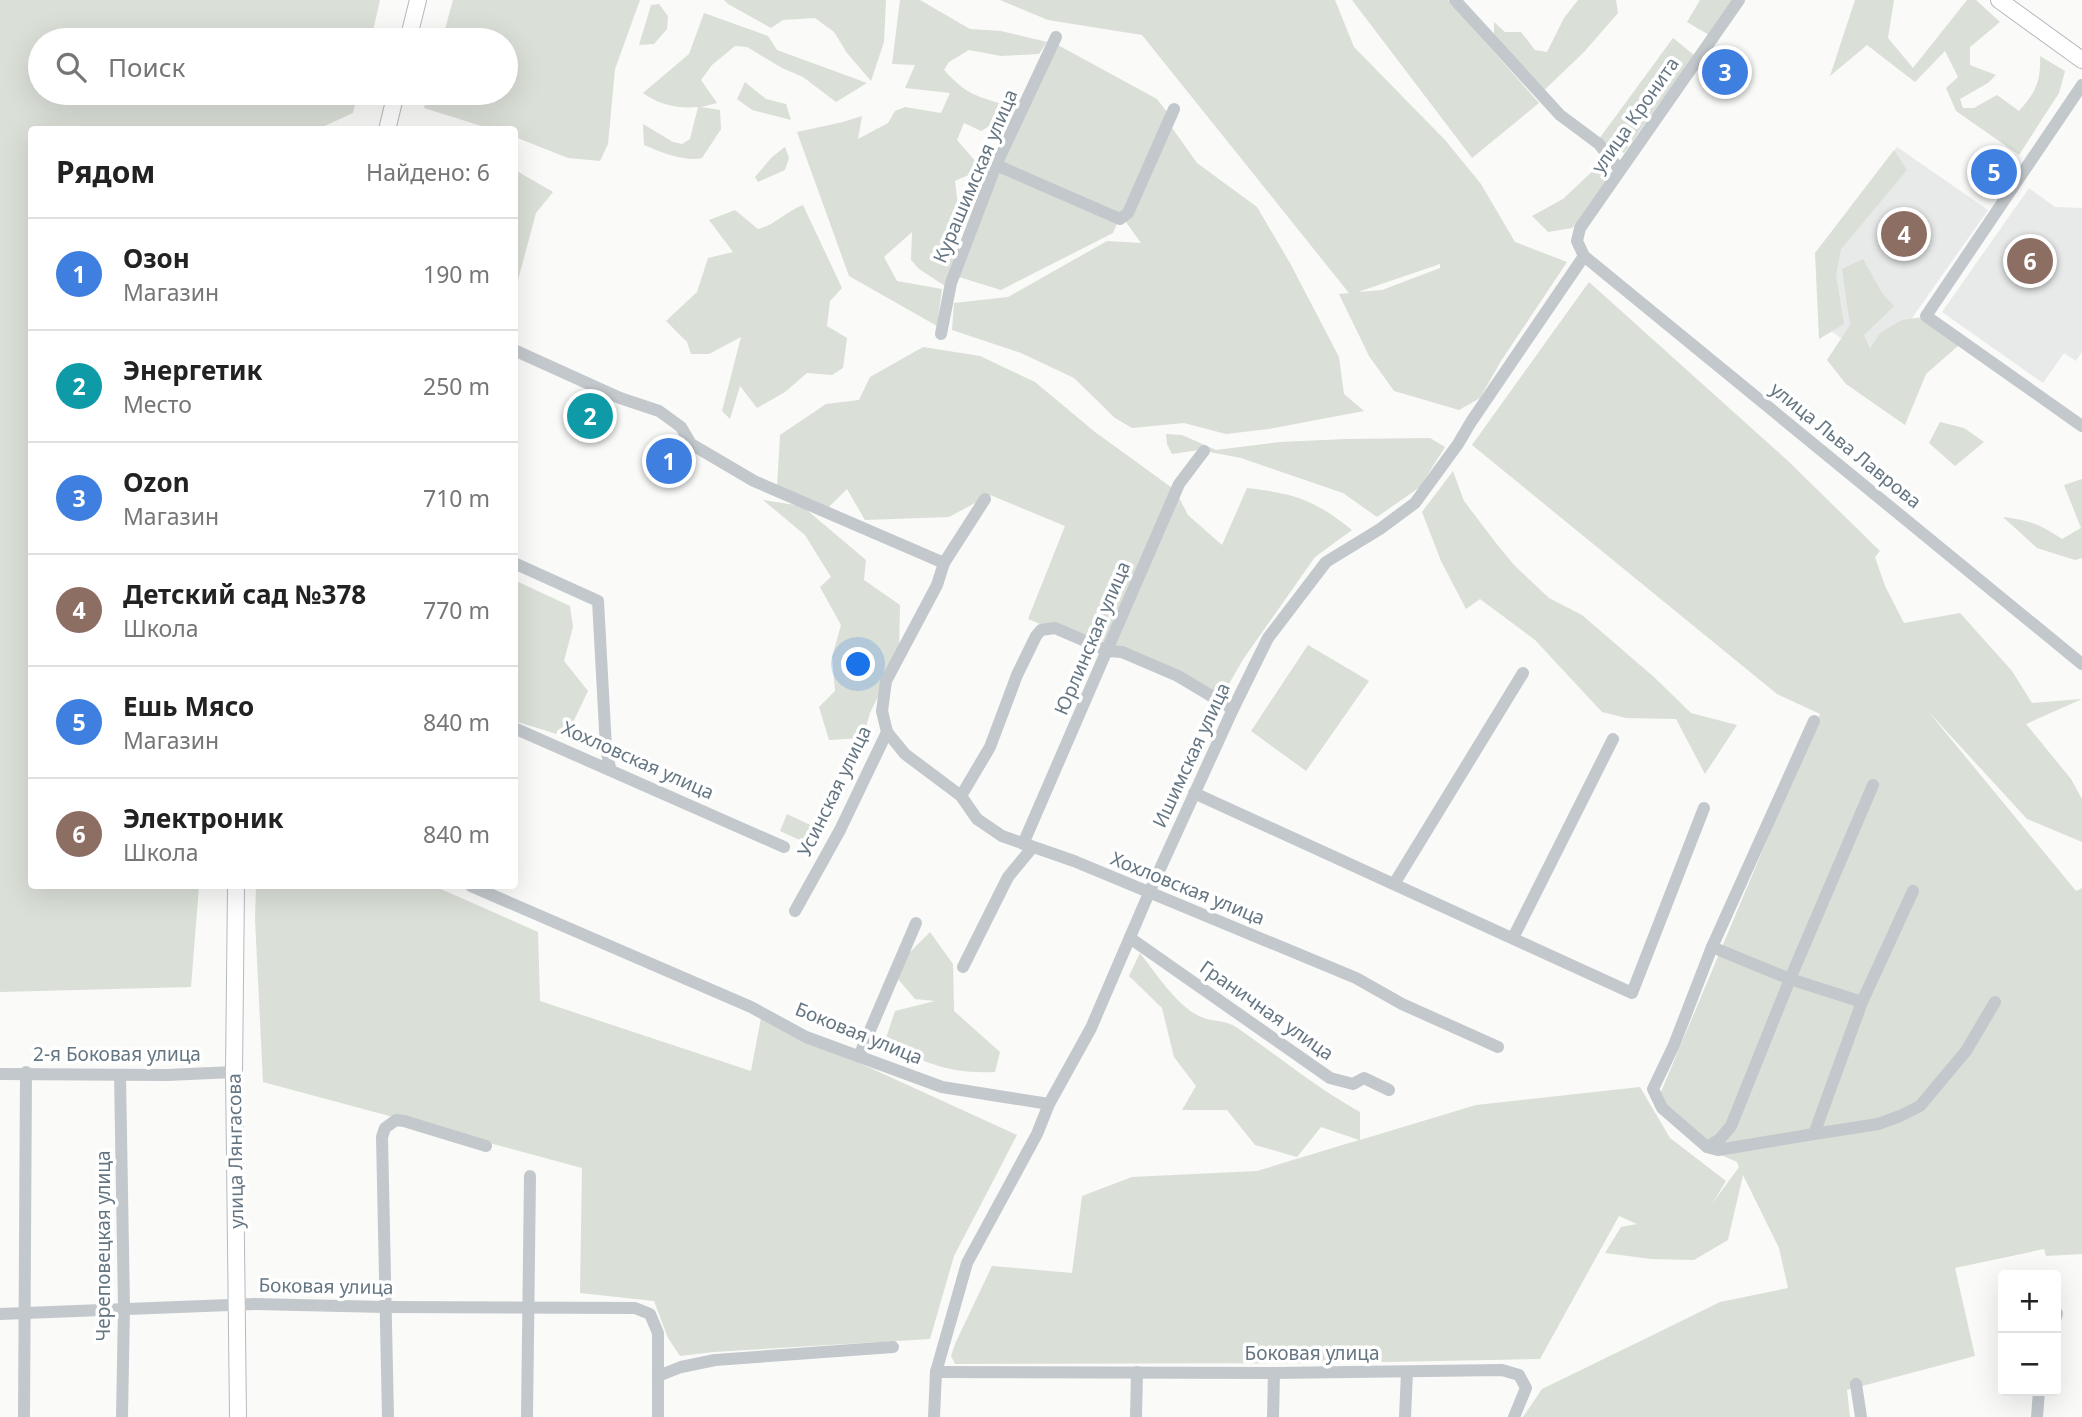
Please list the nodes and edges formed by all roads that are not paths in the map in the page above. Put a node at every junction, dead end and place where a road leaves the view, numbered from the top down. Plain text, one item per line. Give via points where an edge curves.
1 (418, 0) edge
2 (1454, 0) edge
3 (1739, 0) edge
4 (1999, 0) edge
5 (411, 28) edge
6 (1056, 37) dead end
7 (2082, 60) edge
8 (2082, 86) edge
9 (393, 105) edge
10 (1174, 109) dead end
11 (388, 126) edge
12 (996, 164) junction
13 (1620, 170) junction
14 (1584, 256) junction
15 (941, 334) dead end
16 (518, 352) edge
17 (2082, 426) edge
18 (1204, 451) dead end
19 (985, 499) dead end
20 (944, 563) junction
21 (518, 565) edge
22 (1108, 651) junction
23 (2082, 664) edge
24 (1523, 673) dead end
25 (1233, 709) junction
26 (1814, 721) dead end
27 (518, 730) edge
28 (887, 732) junction
29 (1613, 739) dead end
30 (610, 768) junction
31 (1873, 785) dead end
32 (1194, 793) junction
33 (961, 796) junction
34 (1704, 808) dead end
35 (784, 846) dead end
36 (1028, 846) junction
37 (1394, 884) junction
38 (236, 889) edge
39 (478, 889) edge
40 (1913, 891) dead end
41 (1149, 893) junction
42 (795, 911) dead end
43 (916, 923) dead end
44 (1130, 938) junction
45 (1513, 938) junction
46 (1712, 947) junction
47 (963, 967) dead end
48 (1790, 979) junction
49 (1862, 1002) junction
50 (1996, 1002) dead end
51 (1498, 1047) dead end
52 (859, 1056) junction
53 (234, 1072) junction
54 (26, 1073) junction
55 (0, 1074) edge
56 (120, 1075) junction
57 (1389, 1090) dead end
58 (1049, 1104) junction
59 (1814, 1134) junction
60 (486, 1146) dead end
61 (1707, 1147) junction
62 (530, 1176) dead end
63 (237, 1304) junction
64 (124, 1307) junction
65 (385, 1307) junction
66 (530, 1308) junction
67 (23, 1313) junction
68 (0, 1314) edge
69 (893, 1347) dead end
70 (1407, 1371) junction
71 (936, 1372) junction
72 (1137, 1372) junction
73 (1274, 1373) junction
74 (658, 1376) junction
75 (1856, 1384) dead end
76 (2039, 1396) edge
77 (24, 1417) edge
78 (122, 1417) edge
79 (238, 1417) edge
80 (388, 1417) edge
81 (527, 1417) edge
82 (659, 1417) edge
83 (934, 1417) edge
84 (1136, 1417) edge
85 (1273, 1417) edge
86 (1405, 1417) edge
87 (1514, 1417) edge
88 (1861, 1417) edge
89 (2037, 1417) edge

1 - 5 main road
2 - 13 street via 1560,115 1599,144
3 - 13 street, улица Кронита
4 - 7 main road
6 - 12 street, Курашимская улица
8 - 17 street via 1926,316
9 - 11 main road
10 - 12 street via 1124,217 1114,218
12 - 15 street, Курашимская улица via 951,283
13 - 14 street, улица Кронита via 1580,228 1577,241
14 - 23 street, улица Льва Лаврова
14 - 25 street, Ишимская улица via 1415,503 1326,562 1268,638
16 - 20 street via 659,411 681,427 691,444 754,481
18 - 22 street, Юрлинская улица via 1179,484
19 - 20 street, Усинская улица
20 - 28 street, Усинская улица via 886,681 882,711
21 - 30 street via 598,601
22 - 25 street via 1122,652 1178,676
22 - 33 street via 1055,628 1041,630 1017,675 990,747
22 - 36 street, Юрлинская улица
24 - 37 street
25 - 32 street, Ишимская улица
26 - 46 street
27 - 30 street, Хохловская улица
28 - 33 street, Хохловская улица via 905,754
28 - 42 street, Усинская улица
29 - 45 street
30 - 35 street, Хохловская улица
31 - 48 street
32 - 37 street
32 - 41 street, Ишимская улица
33 - 36 street, Хохловская улица via 977,819
34 - 45 street via 1632,993
36 - 41 street, Хохловская улица
36 - 47 street, Юрлинская улица
37 - 45 street
38 - 53 main road, улица Лянгасова
39 - 52 street, Боковая улица via 751,1007 806,1037
40 - 49 street
41 - 44 street, Ишимская улица
41 - 51 street, Хохловская улица via 1356,978
43 - 52 street
44 - 57 street, Граничная улица via 1330,1078 1353,1084 1364,1078
44 - 58 street, Ишимская улица via 1091,1028
46 - 48 street
46 - 61 street via 1653,1089 1662,1108
48 - 49 street
48 - 61 street via 1731,1126
49 - 59 street
50 - 59 street via 1966,1051 1920,1106 1878,1124
52 - 58 street, Боковая улица via 942,1087
53 - 56 street, 2-я Боковая улица
53 - 63 main road, улица Лянгасова
54 - 55 street, 2-я Боковая улица
54 - 56 street, 2-я Боковая улица
54 - 67 street
56 - 64 street, Череповецкая улица
58 - 71 street, Ишимская улица via 967,1263
59 - 61 street via 1718,1150
60 - 65 street via 404,1121 385,1128
62 - 66 street
63 - 64 street, Боковая улица
63 - 65 street, Боковая улица
63 - 79 main road, улица Лянгасова
64 - 67 street, Боковая улица
64 - 78 street, Череповецкая улица
65 - 66 street, Боковая улица
65 - 80 street
66 - 74 street, Боковая улица via 635,1308 650,1314 659,1333
66 - 81 street
67 - 68 street, Боковая улица
67 - 77 street
69 - 74 street via 715,1360
70 - 73 street, Боковая улица
70 - 86 street
70 - 87 street, Боковая улица via 1502,1370 1519,1375 1526,1388
71 - 72 street, Боковая улица
71 - 83 street, Ишимская улица
72 - 73 street, Боковая улица
72 - 84 street
73 - 85 street
74 - 82 street
75 - 88 street
76 - 89 street

